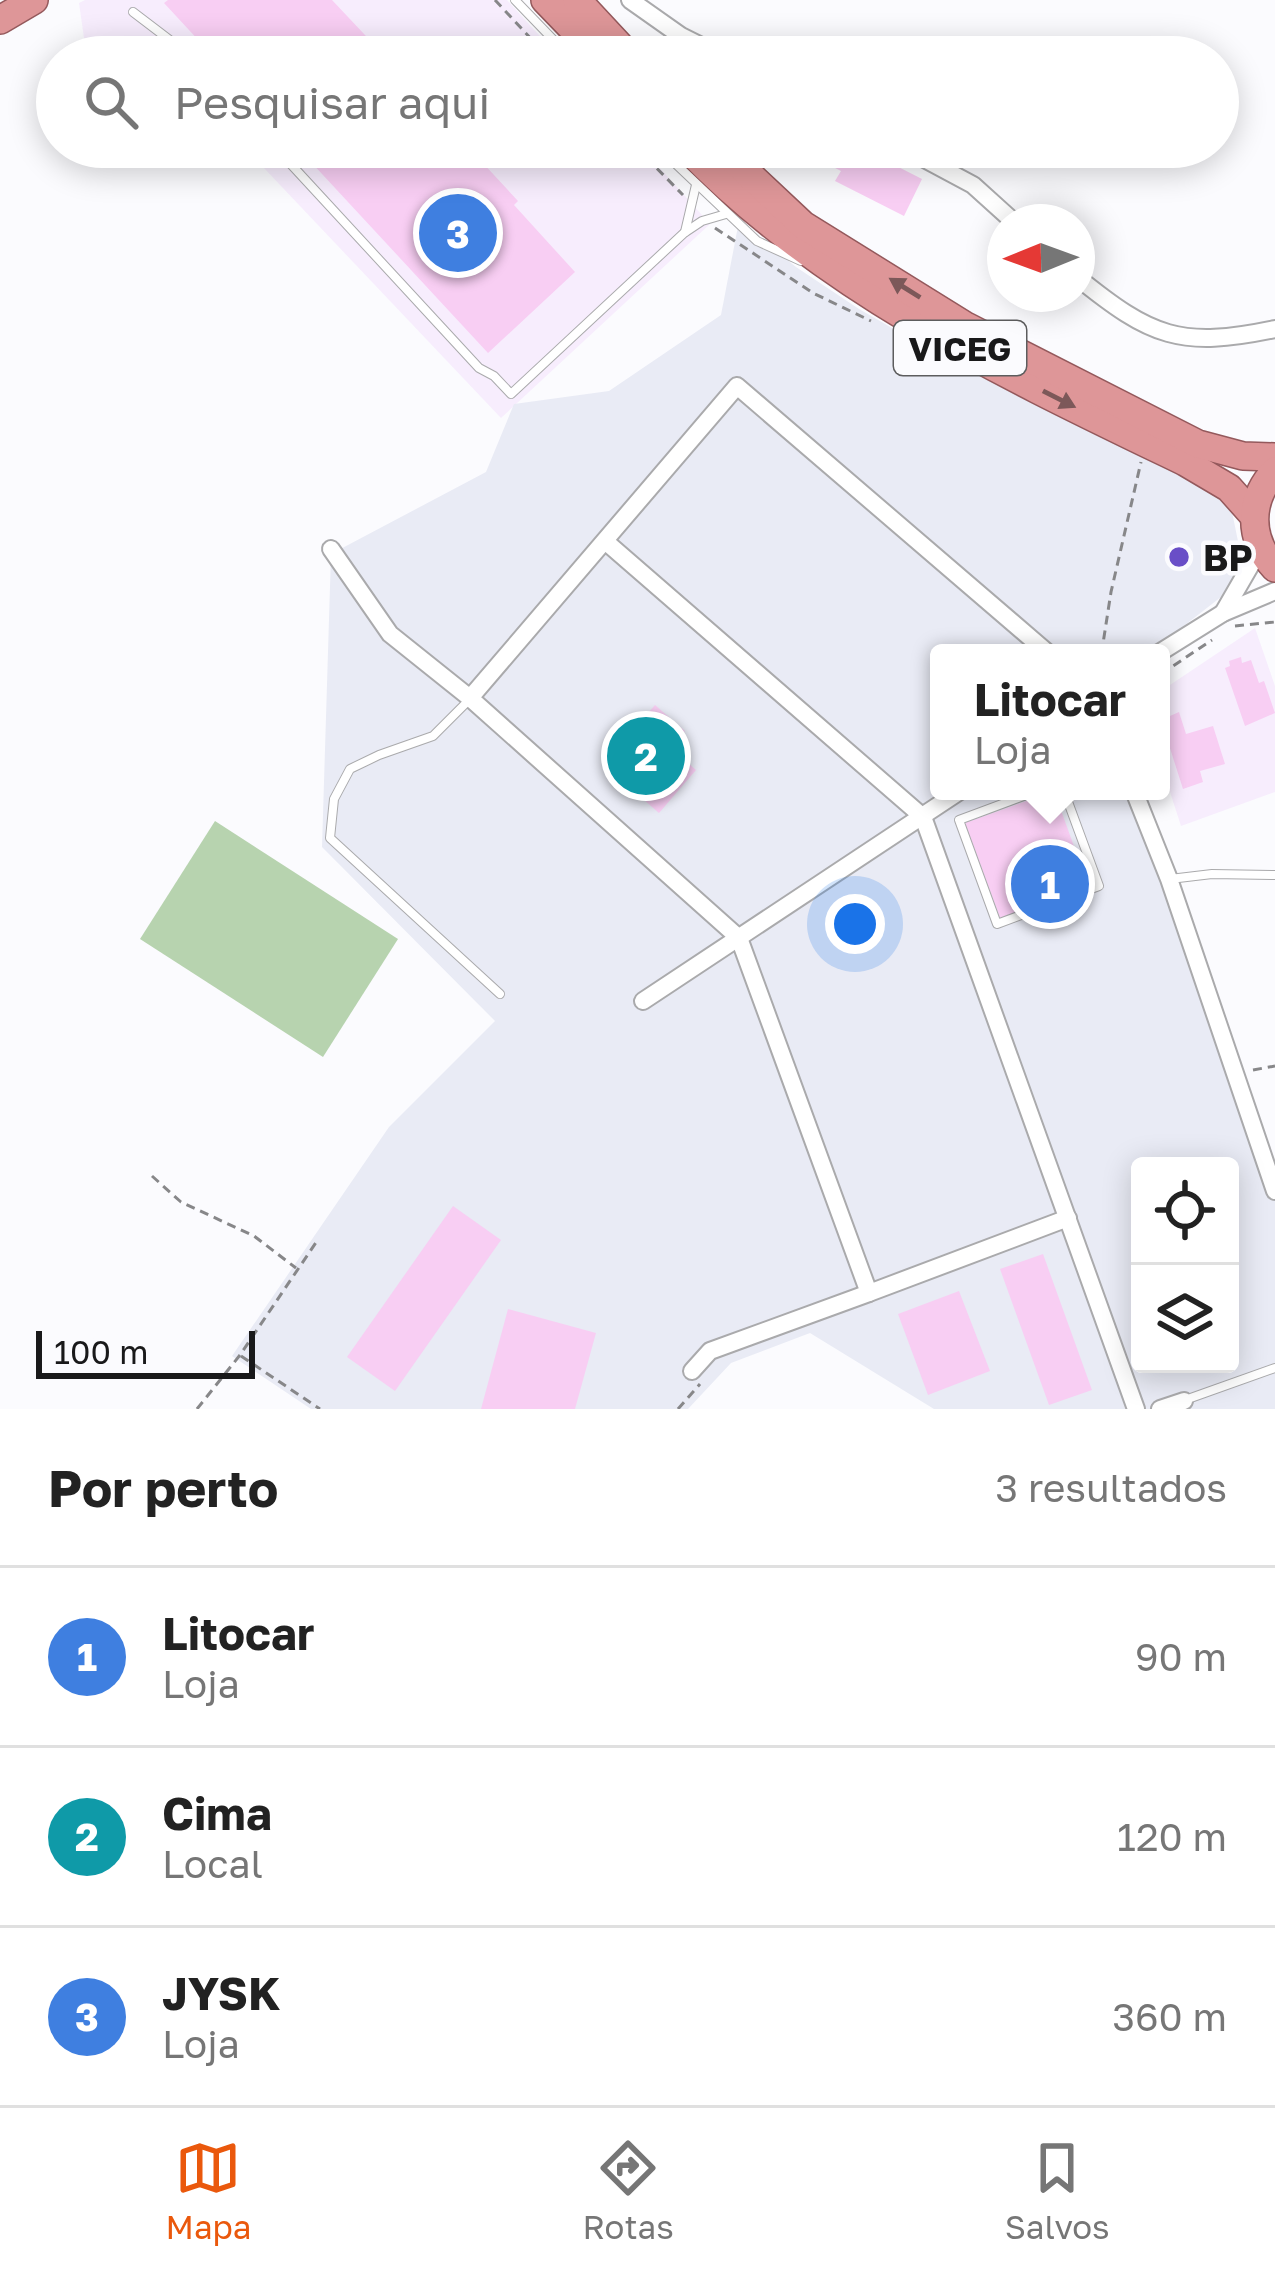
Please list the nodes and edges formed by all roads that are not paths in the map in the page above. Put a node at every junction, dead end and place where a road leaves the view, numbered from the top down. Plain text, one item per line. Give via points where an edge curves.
1 (34, 0) edge
2 (515, 0) edge
3 (545, 0) edge
4 (577, 0) edge
5 (630, 0) edge
6 (133, 12) dead end
7 (0, 20) edge
8 (164, 36) edge
9 (550, 36) edge
10 (580, 36) edge
11 (610, 36) edge
12 (680, 36) edge
13 (294, 168) edge
14 (679, 168) edge
15 (709, 168) edge
16 (742, 168) edge
17 (942, 168) edge
18 (696, 185) junction
19 (995, 204) edge
20 (726, 214) junction
21 (684, 233) junction
22 (852, 286) junction
23 (1095, 291) edge
24 (1275, 329) edge
25 (1275, 457) edge
26 (1275, 471) edge
27 (1253, 516) junction
28 (605, 541) junction
29 (331, 549) dead end
30 (1268, 558) edge
31 (1275, 590) edge
32 (1225, 620) junction
33 (1038, 644) edge
34 (1170, 648) edge
35 (470, 698) junction
36 (947, 800) edge
37 (1013, 800) edge
38 (1067, 800) edge
39 (1138, 800) edge
40 (923, 817) junction
41 (1275, 875) edge
42 (1169, 879) junction
43 (739, 938) junction
44 (500, 994) dead end
45 (643, 1001) dead end
46 (1275, 1190) edge
47 (1068, 1218) junction
48 (868, 1293) junction
49 (1275, 1368) edge
50 (692, 1371) dead end
51 (1184, 1401) joint
52 (1136, 1409) edge
53 (1160, 1409) edge

1 - 7 highway
2 - 9 lane
3 - 10 highway
4 - 11 highway
5 - 12 street
6 - 8 lane
13 - 21 lane via 511,394
14 - 18 lane
15 - 22 highway, VICEG
25 -> 16 highway, VICEG via 1198,444 964,325 803,225
17 - 19 street
18 - 20 lane
18 - 21 lane
20 - 21 lane
20 - 22 lane via 758,241
22 -> 27 highway, VICEG via 1185,462 1229,488
23 - 24 street via 1171,337 1228,339
26 - 27 highway
27 - 30 highway
28 - 33 street via 737,386
28 - 35 street
28 - 40 street
29 - 35 street via 389,634
30 - 32 street
31 - 32 street
32 - 34 street
35 - 43 street
35 - 44 lane via 434,736 350,769 334,799 330,838
36 - 40 street
37 - 38 lane via 959,820 997,924 1099,886
39 - 42 street
40 - 43 street
40 - 47 street
41 - 42 lane
42 - 46 street
43 - 45 street
43 - 48 street
47 - 48 street
47 - 52 street
48 - 50 street via 703,1346
49 - 51 lane
51 - 53 street

